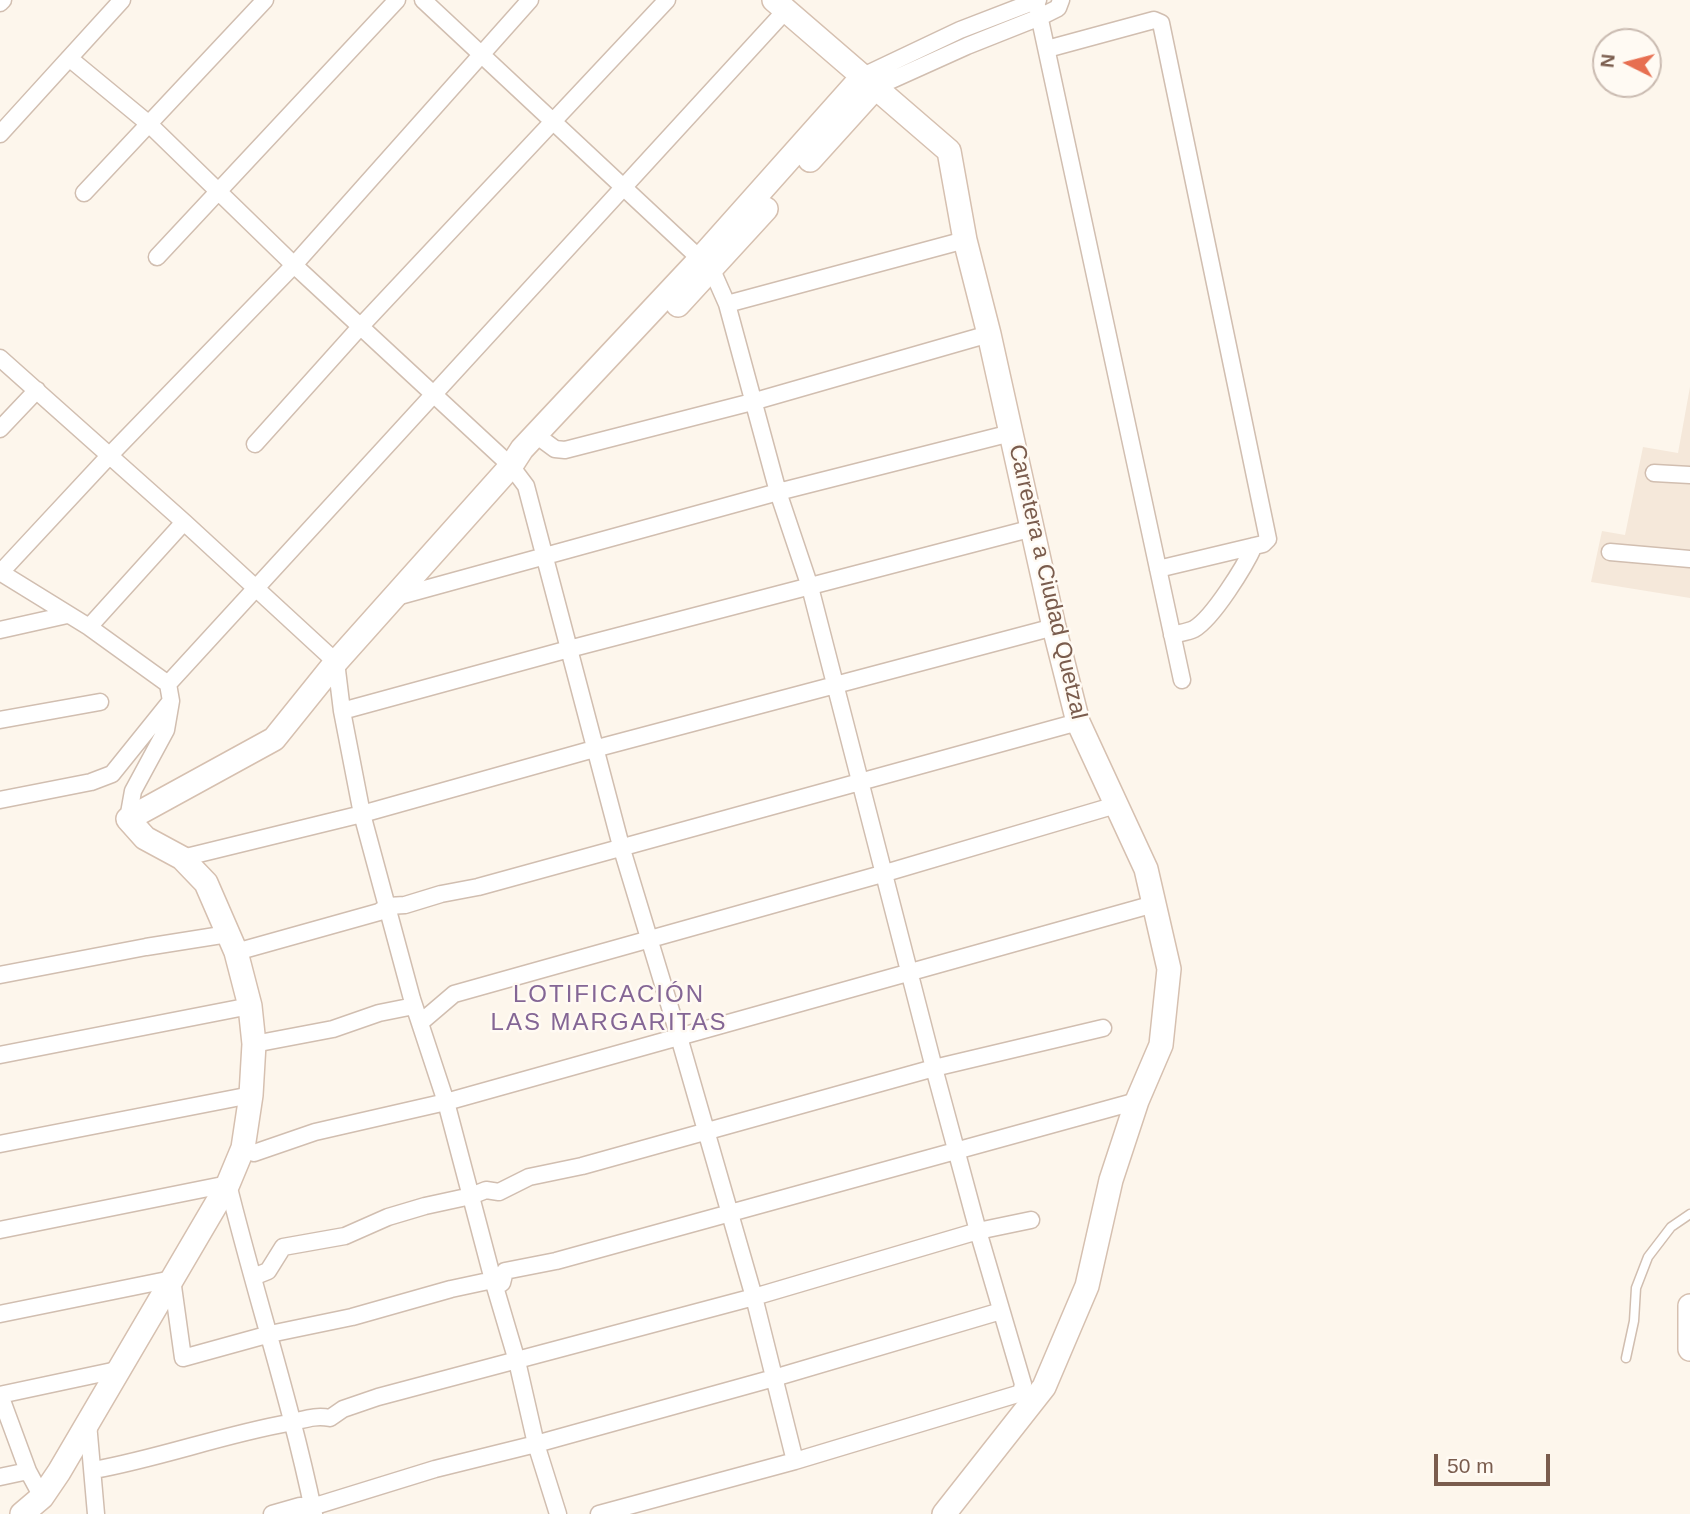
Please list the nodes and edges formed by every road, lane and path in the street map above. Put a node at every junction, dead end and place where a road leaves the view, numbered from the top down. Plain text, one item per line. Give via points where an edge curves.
1 (122, 0) edge
2 (265, 0) edge
3 (397, 0) edge
4 (423, 0) edge
5 (530, 0) edge
6 (667, 0) edge
7 (1037, 0) edge
8 (1060, 0) edge
9 (780, 5) edge
10 (1040, 17) junction
11 (960, 30) junction
12 (967, 46) junction
13 (1046, 49) junction
14 (480, 54) junction
15 (69, 58) junction
16 (916, 60) junction
17 (870, 82) junction
18 (552, 121) junction
19 (149, 124) junction
20 (0, 134) edge
21 (624, 188) junction
22 (219, 192) junction
23 (84, 193) dead end
24 (965, 240) junction
25 (157, 257) dead end
26 (294, 265) junction
27 (706, 265) junction
28 (727, 304) junction
29 (360, 327) junction
30 (989, 334) junction
31 (0, 358) edge
32 (37, 390) junction
33 (433, 395) junction
34 (752, 402) junction
35 (0, 429) edge
36 (1011, 433) junction
37 (541, 439) junction
38 (255, 444) dead end
39 (109, 456) junction
40 (511, 466) junction
41 (1654, 473) dead end
42 (1690, 475) edge
43 (778, 492) junction
44 (184, 522) junction
45 (1033, 528) junction
46 (1254, 546) junction
47 (1610, 552) dead end
48 (546, 557) junction
49 (1690, 559) edge
50 (1158, 569) junction
51 (0, 572) edge
52 (254, 587) junction
53 (810, 587) junction
54 (396, 597) junction
55 (67, 615) junction
56 (89, 627) junction
57 (1054, 627) junction
58 (0, 630) edge
59 (1172, 635) junction
60 (569, 649) junction
61 (335, 662) junction
62 (1182, 680) dead end
63 (168, 684) junction
64 (835, 686) junction
65 (171, 701) junction
66 (100, 702) dead end
67 (342, 711) junction
68 (0, 720) edge
69 (1078, 722) junction
70 (594, 749) junction
71 (859, 781) junction
72 (0, 800) edge
73 (1116, 805) junction
74 (362, 814) junction
75 (128, 819) junction
76 (621, 846) junction
77 (182, 858) junction
78 (883, 874) junction
79 (1154, 904) junction
80 (388, 906) junction
81 (649, 938) junction
82 (232, 943) junction
83 (910, 972) junction
84 (0, 975) edge
85 (250, 1006) junction
86 (414, 1006) junction
87 (420, 1023) junction
88 (1103, 1028) dead end
89 (679, 1037) junction
90 (254, 1044) junction
91 (0, 1055) edge
92 (934, 1068) junction
93 (251, 1095) junction
94 (1137, 1101) junction
95 (446, 1102) junction
96 (705, 1132) junction
97 (0, 1144) edge
98 (243, 1148) junction
99 (957, 1149) junction
100 (228, 1184) junction
101 (471, 1196) junction
102 (729, 1213) junction
103 (1690, 1214) edge
104 (1031, 1220) dead end
105 (0, 1230) edge
106 (978, 1231) junction
107 (253, 1277) junction
108 (172, 1279) junction
109 (493, 1280) junction
110 (754, 1297) junction
111 (1690, 1307) edge
112 (1001, 1311) junction
113 (0, 1314) edge
114 (270, 1334) junction
115 (1690, 1349) edge
116 (1626, 1358) dead end
117 (517, 1361) junction
118 (117, 1370) junction
119 (774, 1378) junction
120 (0, 1395) edge
121 (292, 1422) junction
122 (88, 1423) junction
123 (536, 1444) junction
124 (795, 1461) junction
125 (94, 1470) junction
126 (28, 1471) junction
127 (0, 1477) edge
128 (42, 1497) junction
129 (313, 1511) edge
130 (22, 1514) edge
131 (96, 1514) edge
132 (272, 1514) edge
133 (558, 1514) edge
134 (599, 1514) edge
135 (944, 1514) edge

1 - 15 street
2 - 19 street
3 - 22 street
4 - 14 street
5 - 14 street
6 - 18 street
7 - 10 street
7 - 11 street
8 - 10 street via 1058,8
9 - 17 street, Carretera a Ciudad Quetzal
9 - 21 street
10 - 12 street
10 - 13 street
11 - 12 street
11 - 16 street
12 - 16 street
13 - 46 street via 1154,20 1161,23 1268,539
13 - 50 street
14 - 18 street
14 - 26 street
15 - 19 street
15 - 20 street
16 - 17 street
17 - 24 street, Carretera a Ciudad Quetzal via 949,151
17 - 27 street
18 - 21 street
18 - 29 street
19 - 22 street
19 - 23 street
21 - 27 street
21 - 33 street
22 - 25 street
22 - 26 street
24 - 28 street
24 - 30 street, Carretera a Ciudad Quetzal
26 - 29 street
26 - 39 street
27 - 28 street
27 - 37 street
28 - 34 street
29 - 33 street
29 - 38 street
30 - 34 street
30 - 36 street, Carretera a Ciudad Quetzal
31 - 32 street
32 - 35 street
32 - 39 street
33 - 40 street
33 - 52 street
34 - 37 street via 565,450
34 - 43 street
36 - 43 street
36 - 45 street, Carretera a Ciudad Quetzal
37 - 40 street via 529,459
39 - 44 street
39 - 51 street
40 - 48 street via 526,486
40 - 54 street
41 - 42 street
43 - 48 street
43 - 53 street
44 - 52 street
44 - 56 street
45 - 53 street
45 - 57 street, Carretera a Ciudad Quetzal
46 - 50 street
46 - 59 street via 1214,610 1195,628
47 - 49 street
48 - 54 street
48 - 60 street
50 - 59 street
51 - 55 street
52 - 61 street
52 - 63 street
53 - 60 street
53 - 64 street
54 - 61 street
55 - 56 street
55 - 58 street
56 - 63 street
57 - 64 street
57 - 69 street, Carretera a Ciudad Quetzal
59 - 62 street
60 - 67 street
60 - 70 street
61 - 67 street
61 - 75 street via 275,739
63 - 65 street
64 - 70 street
64 - 71 street
65 - 72 street via 112,774
65 - 75 street via 166,730 133,790
66 - 68 street
67 - 74 street
69 - 71 street
69 - 73 street, Carretera a Ciudad Quetzal
70 - 74 street
70 - 76 street
71 - 76 street
71 - 78 street
73 - 78 street
73 - 79 street, Carretera a Ciudad Quetzal via 1146,869
74 - 77 street
74 - 80 street
75 - 77 street via 145,838
76 - 80 street via 478,887
76 - 81 street
77 - 82 street via 206,883
78 - 81 street
78 - 83 street
79 - 83 street
79 - 94 street, Carretera a Ciudad Quetzal via 1170,969 1161,1045
80 - 82 street via 340,924
80 - 86 street
81 - 87 street via 454,994
81 - 89 street
82 - 84 street via 146,947
82 - 85 street
83 - 89 street
83 - 92 street
85 - 90 street
85 - 91 street
86 - 87 street
86 - 90 street
87 - 95 street
88 - 92 street
89 - 95 street
89 - 96 street
90 - 93 street
92 - 96 street
92 - 99 street
93 - 97 street
93 - 98 street
94 - 99 street
94 - 135 street, Carretera a Ciudad Quetzal via 1111,1180 1087,1286 1044,1387
95 - 98 street via 315,1132 254,1153
95 - 101 street
96 - 101 street via 529,1178 499,1192 486,1190
96 - 102 street
98 - 100 street
99 - 102 street
99 - 106 street
100 - 105 street
100 - 107 street
100 - 108 street
101 - 107 street via 400,1213 345,1236 283,1247 268,1270
101 - 109 street
102 - 109 street via 505,1271 502,1283
102 - 110 street
103 - 116 lane via 1671,1227 1648,1257 1636,1287
104 - 106 street
106 - 110 street
106 - 112 street
107 - 114 street
108 - 113 street
108 - 114 street via 183,1358
108 - 118 street
109 - 114 street
109 - 117 street
110 - 117 street
110 - 119 street
111 - 115 street
112 - 119 street
112 - 124 street via 1023,1384 1021,1393
114 - 121 street
117 - 121 street via 378,1396 330,1419 317,1416
117 - 123 street
118 - 120 street
118 - 122 street
119 - 123 street
119 - 124 street
120 - 126 street
121 - 125 street
121 - 129 street
122 - 125 street
122 - 128 street
123 - 129 street via 435,1468
123 - 133 street
124 - 134 street
125 - 131 street
126 - 127 street
126 - 128 street
128 - 130 street
129 - 132 street via 300,1506

